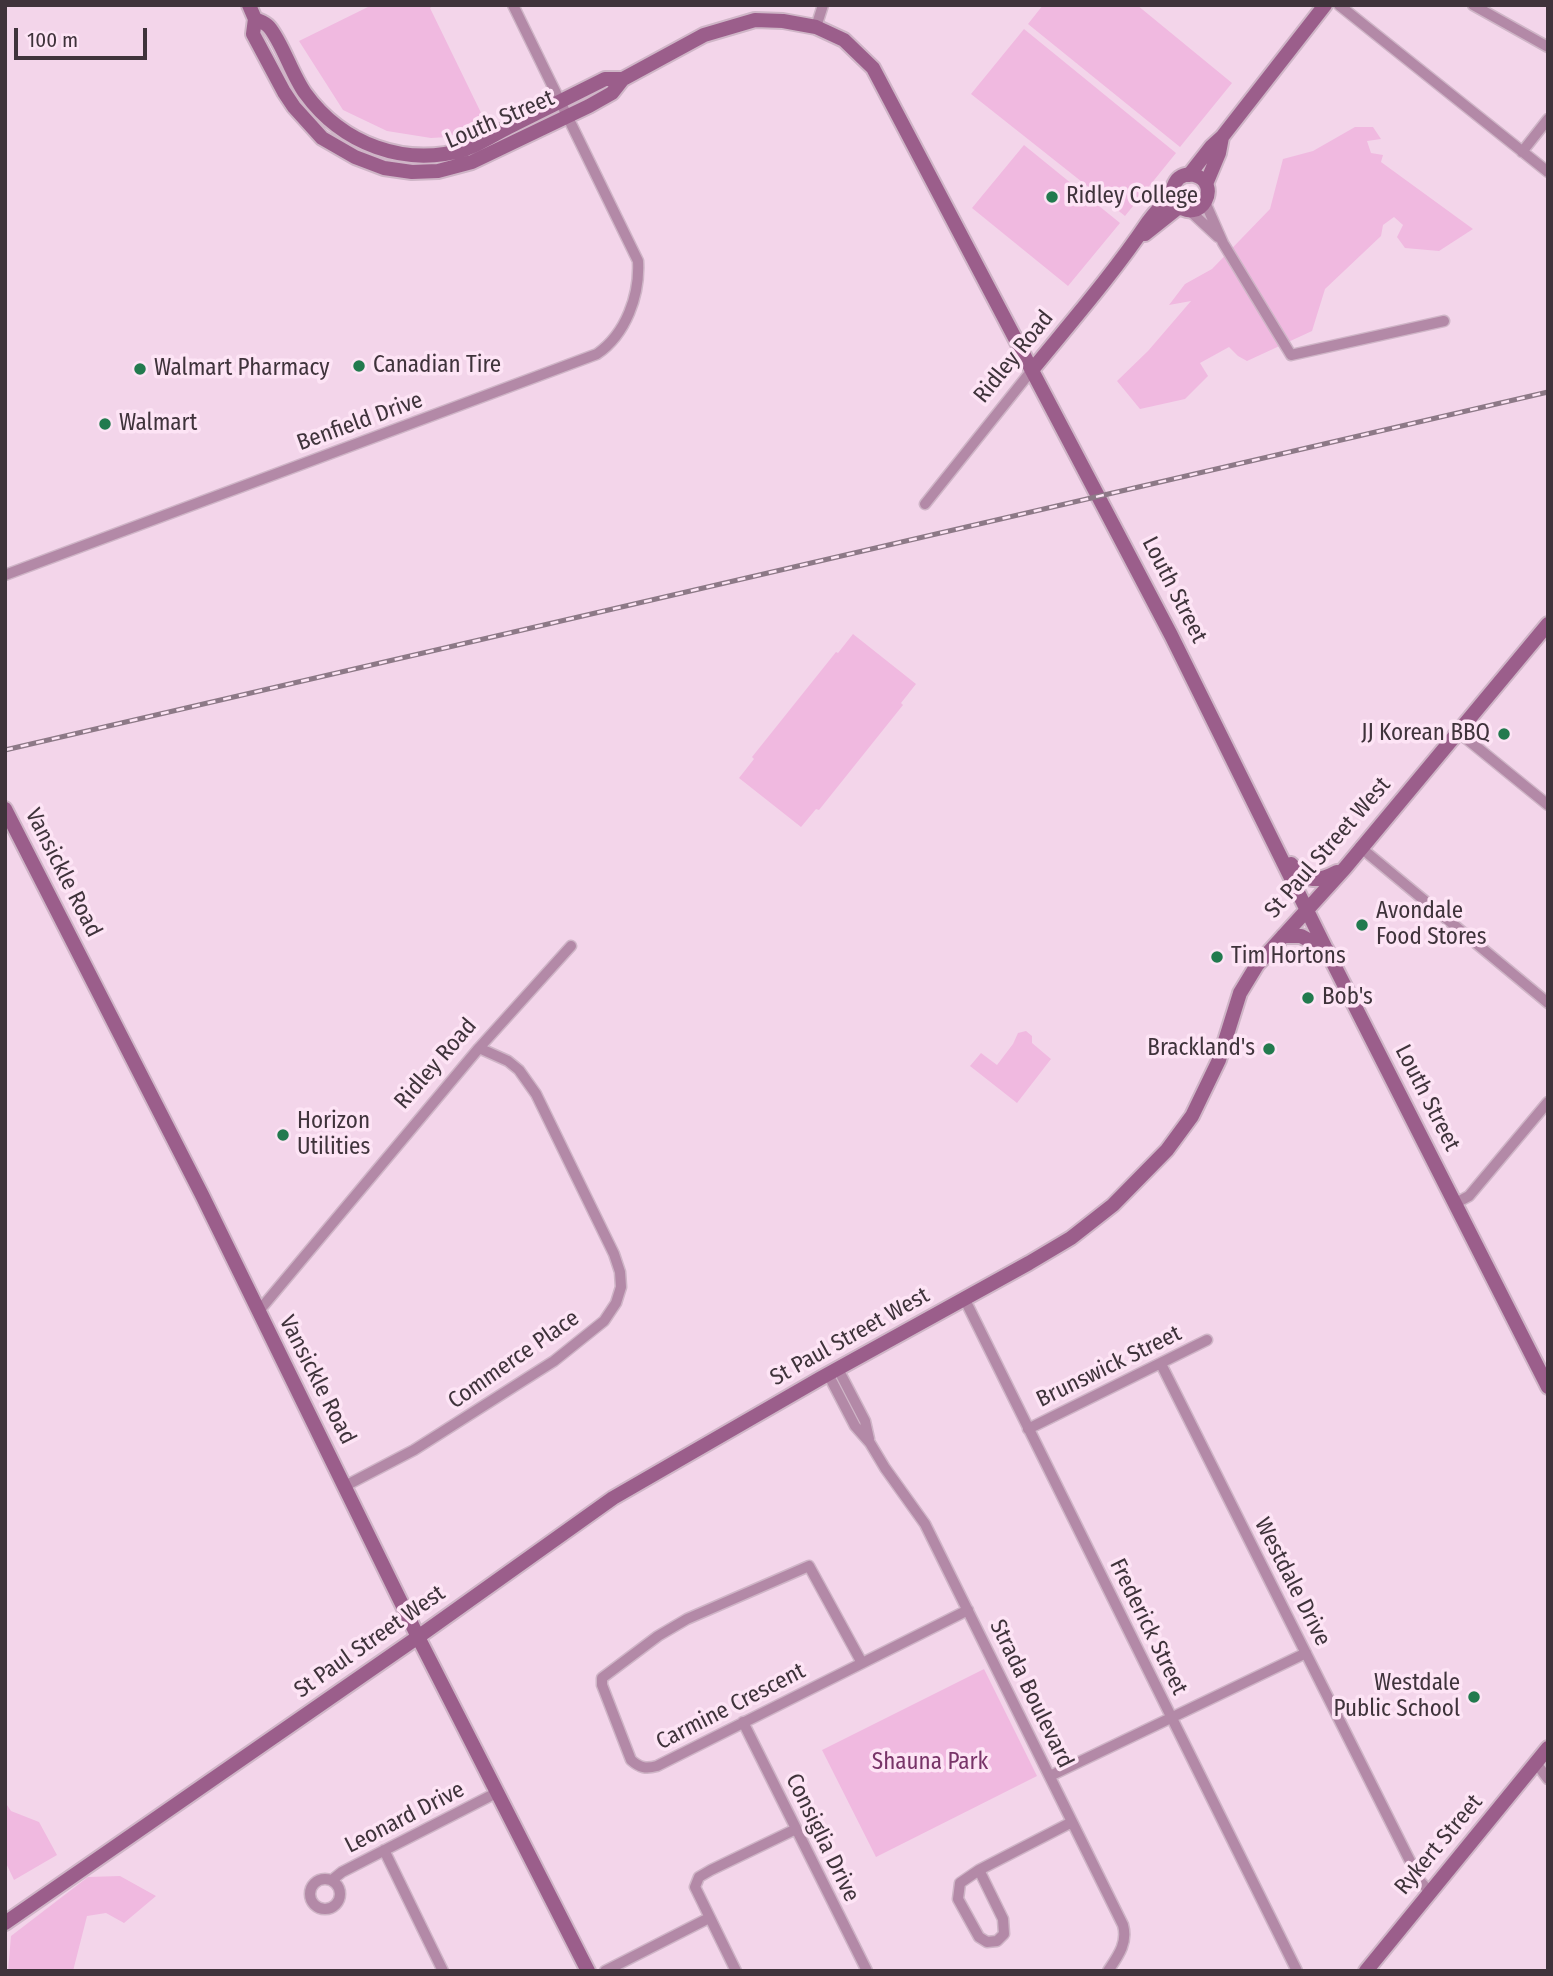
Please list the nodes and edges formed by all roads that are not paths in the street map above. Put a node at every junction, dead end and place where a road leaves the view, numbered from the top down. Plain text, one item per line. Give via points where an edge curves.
1 (249, 5) edge
2 (513, 5) edge
3 (823, 5) edge
4 (1325, 5) edge
5 (1339, 5) edge
6 (1474, 5) edge
7 (255, 19) junction
8 (816, 27) junction
9 (1548, 47) edge
10 (623, 79) junction
11 (561, 101) junction
12 (568, 117) junction
13 (1548, 119) edge
14 (1222, 137) junction
15 (1522, 152) junction
16 (1548, 173) edge
17 (1189, 175) junction
18 (1206, 184) junction
19 (1171, 192) junction
20 (1205, 202) junction
21 (1185, 209) junction
22 (1138, 239) junction
23 (1223, 243) junction
24 (1444, 321) dead end
25 (1032, 370) junction
26 (925, 504) dead end
27 (5, 575) edge
28 (1548, 624) edge
29 (1457, 731) junction
30 (1548, 805) edge
31 (5, 809) edge
32 (1275, 844) junction
33 (1360, 847) junction
34 (1345, 868) junction
35 (1307, 908) junction
36 (1283, 936) junction
37 (571, 946) dead end
38 (1327, 950) junction
39 (1548, 1003) edge
40 (479, 1048) junction
41 (1548, 1101) edge
42 (1454, 1204) junction
43 (965, 1300) junction
44 (258, 1312) junction
45 (1207, 1340) dead end
46 (1161, 1364) junction
47 (833, 1372) junction
48 (1548, 1387) edge
49 (1028, 1429) junction
50 (345, 1486) junction
51 (968, 1611) junction
52 (418, 1637) junction
53 (1306, 1653) junction
54 (862, 1663) junction
55 (1171, 1718) junction
56 (743, 1722) junction
57 (1548, 1748) edge
58 (1535, 1763) junction
59 (1050, 1776) junction
60 (1548, 1779) edge
61 (498, 1793) junction
62 (1072, 1822) junction
63 (796, 1829) junction
64 (384, 1850) junction
65 (979, 1870) junction
66 (332, 1880) dead end
67 (1429, 1891) junction
68 (709, 1919) junction
69 (5, 1923) edge
70 (1367, 1970) edge
71 (443, 1971) edge
72 (588, 1971) edge
73 (605, 1971) edge
74 (736, 1971) edge
75 (867, 1971) edge
76 (1108, 1971) edge
77 (1297, 1971) edge

1 - 7 main road, Louth Street
2 - 11 street, Benfield Drive
3 - 8 street
4 - 14 main road
5 - 15 street
6 - 9 street
7 - 11 main road, Louth Street via 269,26 303,91 324,116 346,135 389,152 413,156 467,149
7 - 12 main road, Louth Street via 253,34 294,107 326,141 384,168 438,171 472,162
8 - 10 main road, Louth Street via 755,20 704,35
8 - 25 main road, Louth Street via 844,40 873,68
10 - 11 main road, Louth Street via 605,79
10 - 12 main road, Louth Street via 612,93
11 - 12 street, Benfield Drive
12 - 27 street, Benfield Drive via 638,261 631,311 609,345 597,354
13 - 15 street
14 - 17 main road
14 - 18 main road
15 - 16 street
17 - 18 main road
17 - 19 main road via 1179,178
18 - 20 main road
19 - 21 main road
19 - 22 main road, Ridley Road
20 - 21 main road via 1196,210
20 - 23 street
21 - 22 main road, Ridley Road
21 - 23 street
22 - 25 main road, Ridley Road
23 - 24 street via 1291,355
25 - 26 street, Ridley Road
25 - 32 main road, Louth Street
28 - 29 main road, St Paul Street West
29 - 30 street
29 - 33 main road, St Paul Street West
31 - 44 main road, Vansickle Road
32 - 34 main road via 1300,876 1325,878
32 - 35 main road, Louth Street
33 - 34 main road, St Paul Street West
33 - 39 street
34 - 35 main road, St Paul Street West
35 - 36 main road, St Paul Street West
35 - 38 main road, Louth Street
36 - 38 main road via 1301,936
36 - 43 main road, St Paul Street West via 1240,993 1219,1060 1192,1116 1167,1150 1113,1205 1071,1238
37 - 40 street, Ridley Road
38 - 42 main road, Louth Street
40 - 44 street, Ridley Road
40 - 50 street, Commerce Place via 508,1061 536,1094 614,1255 621,1279 616,1303 604,1321 554,1361 414,1450
41 - 42 street via 1469,1195
42 - 48 main road, Louth Street
43 - 47 main road, St Paul Street West
43 - 49 street, Frederick Street
44 - 50 main road, Vansickle Road
45 - 46 street, Brunswick Street
46 - 49 street, Brunswick Street
46 - 53 street, Westdale Drive
47 - 51 street, Strada Boulevard via 855,1426 918,1511
47 - 52 main road, St Paul Street West via 613,1498
49 - 55 street, Frederick Street
50 - 52 main road, Vansickle Road
51 - 54 street, Carmine Crescent
51 - 59 street, Strada Boulevard
52 - 61 main road, Vansickle Road
52 - 69 main road, St Paul Street West
53 - 55 street
53 - 67 street, Westdale Drive
54 - 56 street, Carmine Crescent
54 - 56 street, Carmine Crescent via 809,1566 687,1619 602,1678 631,1760 639,1767 657,1766
55 - 59 street
55 - 77 street, Frederick Street
56 - 63 street, Consiglia Drive
57 - 58 main road, Rykert Street
58 - 60 street
58 - 67 main road, Rykert Street
59 - 62 street, Strada Boulevard
61 - 64 street, Leonard Drive
61 - 72 main road, Vansickle Road
62 - 65 street
62 - 76 street, Strada Boulevard via 1125,1933 1122,1950
63 - 68 street via 699,1877 695,1887
63 - 75 street, Consiglia Drive
64 - 66 street, Leonard Drive
64 - 71 street
65 - 65 street via 1003,1919 1004,1934 997,1941 979,1937 958,1899 960,1883
67 - 70 main road, Rykert Street
68 - 73 street
68 - 74 street

